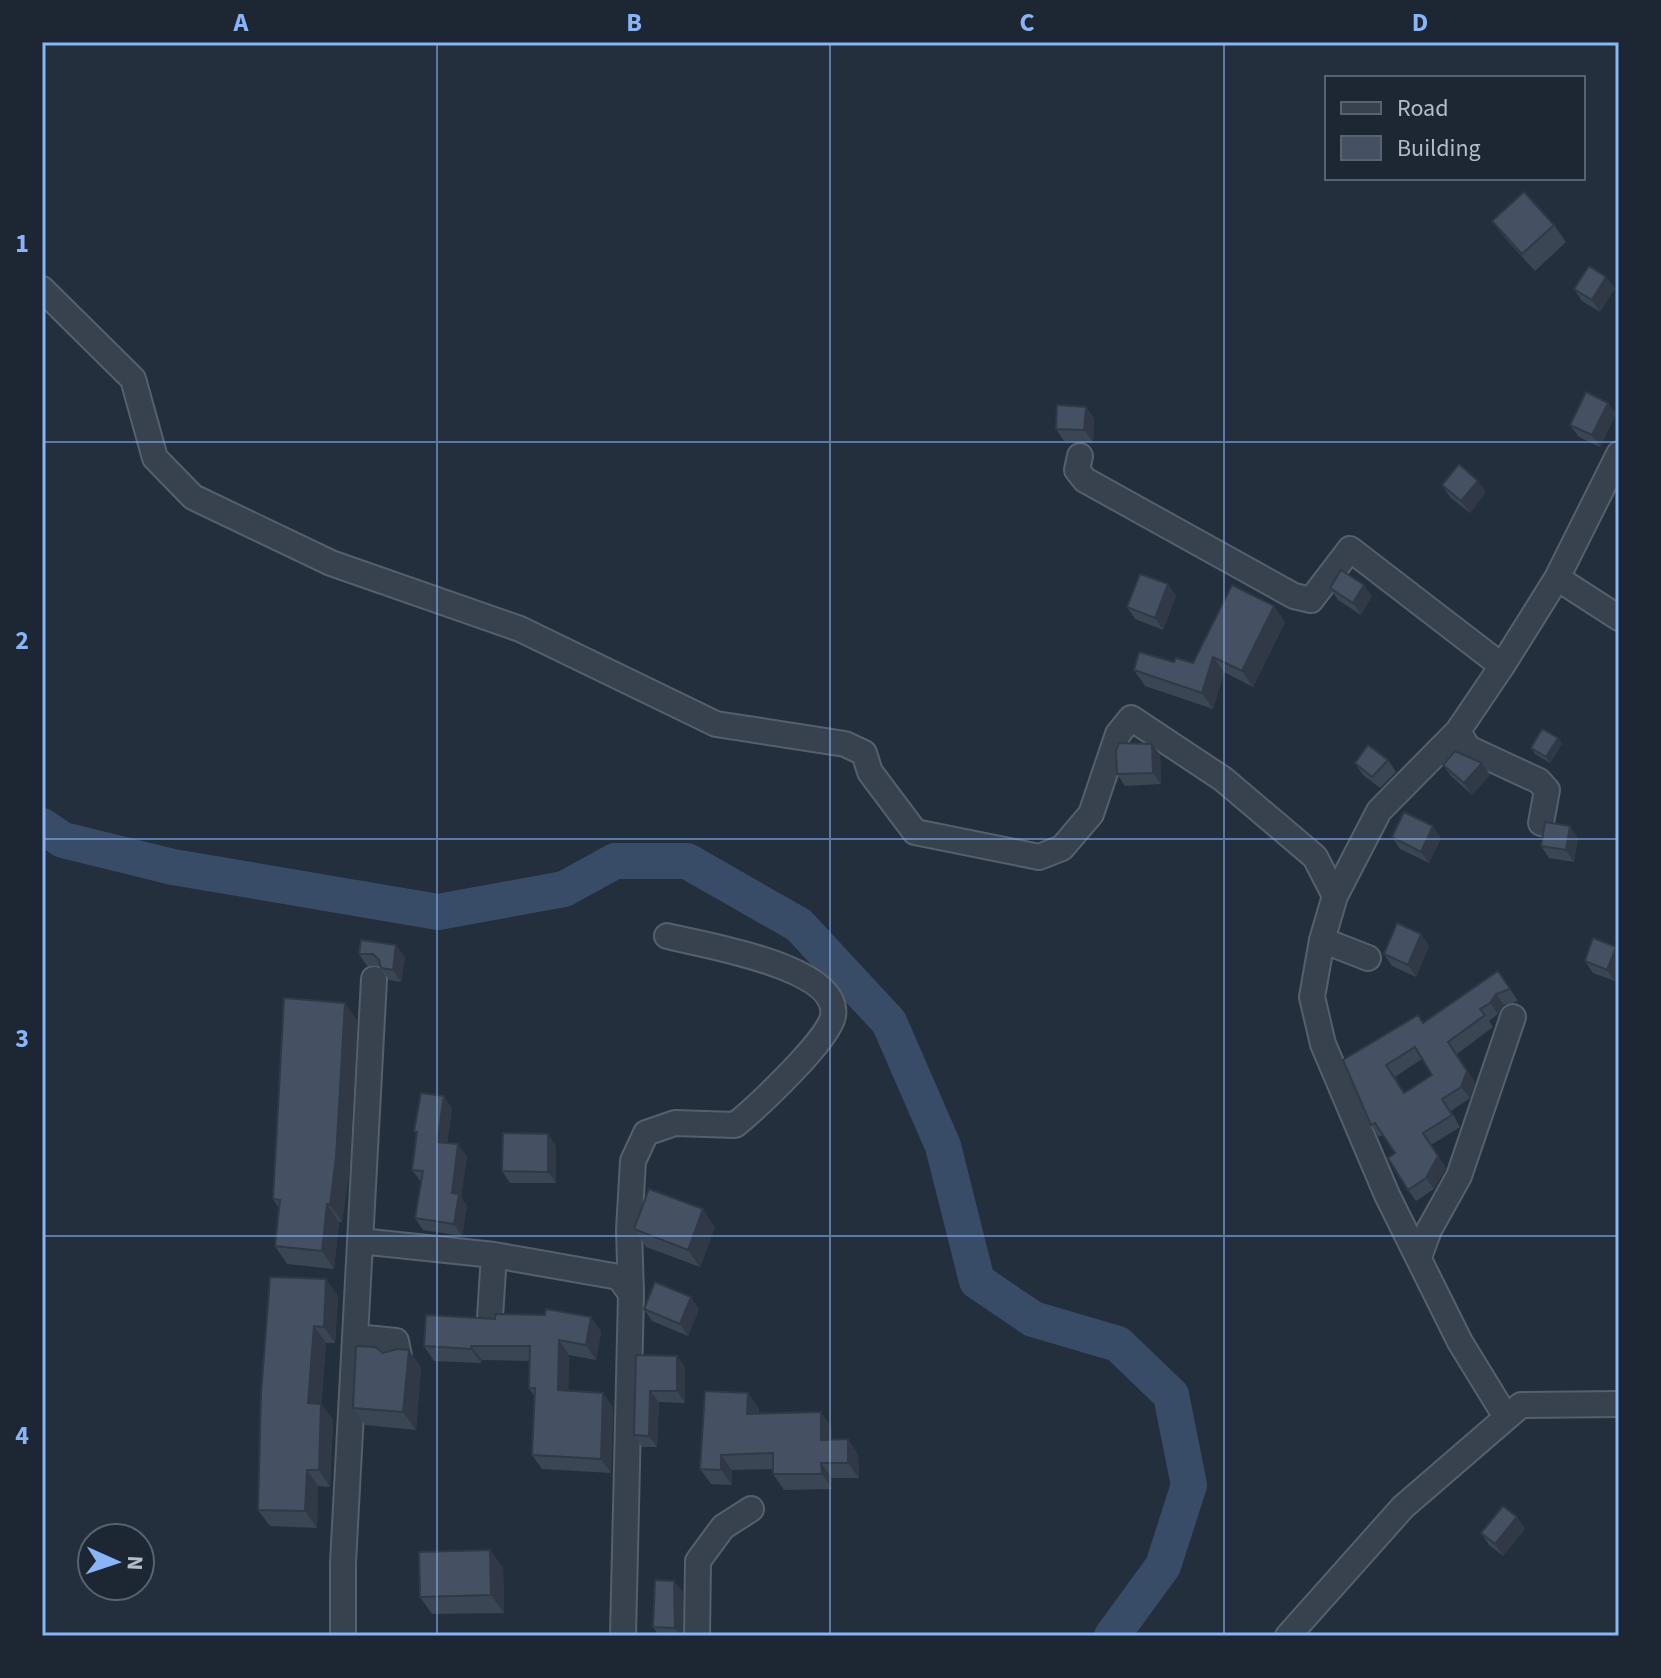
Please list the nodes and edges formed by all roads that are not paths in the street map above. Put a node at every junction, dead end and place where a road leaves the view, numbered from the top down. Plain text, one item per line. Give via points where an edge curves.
1 (42, 289) edge
2 (1619, 454) edge
3 (1080, 456) dead end
4 (1557, 578) junction
5 (1619, 618) edge
6 (1502, 666) junction
7 (1458, 731) junction
8 (1541, 823) edge
9 (1335, 896) junction
10 (667, 936) dead end
11 (1322, 940) junction
12 (1368, 958) dead end
13 (374, 979) dead end
14 (1513, 1017) dead end
15 (360, 1241) junction
16 (494, 1255) junction
17 (1419, 1257) junction
18 (631, 1294) junction
19 (490, 1317) edge
20 (355, 1337) junction
21 (399, 1356) edge
22 (1619, 1404) edge
23 (1506, 1417) junction
24 (751, 1509) dead end
25 (343, 1636) edge
26 (623, 1636) edge
27 (697, 1636) edge
28 (1288, 1636) edge

1 - 9 street via 133,379 155,458 193,497 331,563 520,629 716,724 845,744 864,753 870,772 915,832 1039,857 1062,848 1091,814 1118,734 1131,718 1223,779 1315,857
2 - 4 street
3 - 6 street via 1077,470 1085,480 1294,596 1311,600 1350,549
4 - 5 street
4 - 6 street
6 - 7 street
7 - 8 street via 1468,748 1539,781 1547,790
7 - 9 street via 1379,811
9 - 11 street
10 - 18 street via 789,967 816,982 830,999 833,1015 823,1037 735,1125 675,1123 646,1133 633,1161
11 - 12 street
11 - 17 street via 1312,997 1323,1044
13 - 15 street
14 - 17 street via 1459,1176
15 - 16 street
15 - 20 street
16 - 18 street via 619,1277
16 - 19 street
17 - 23 street via 1460,1342
18 - 26 street
20 - 21 street via 396,1341
20 - 25 street
22 - 23 street via 1521,1405
23 - 28 street via 1403,1507
24 - 27 street via 723,1527 698,1561

